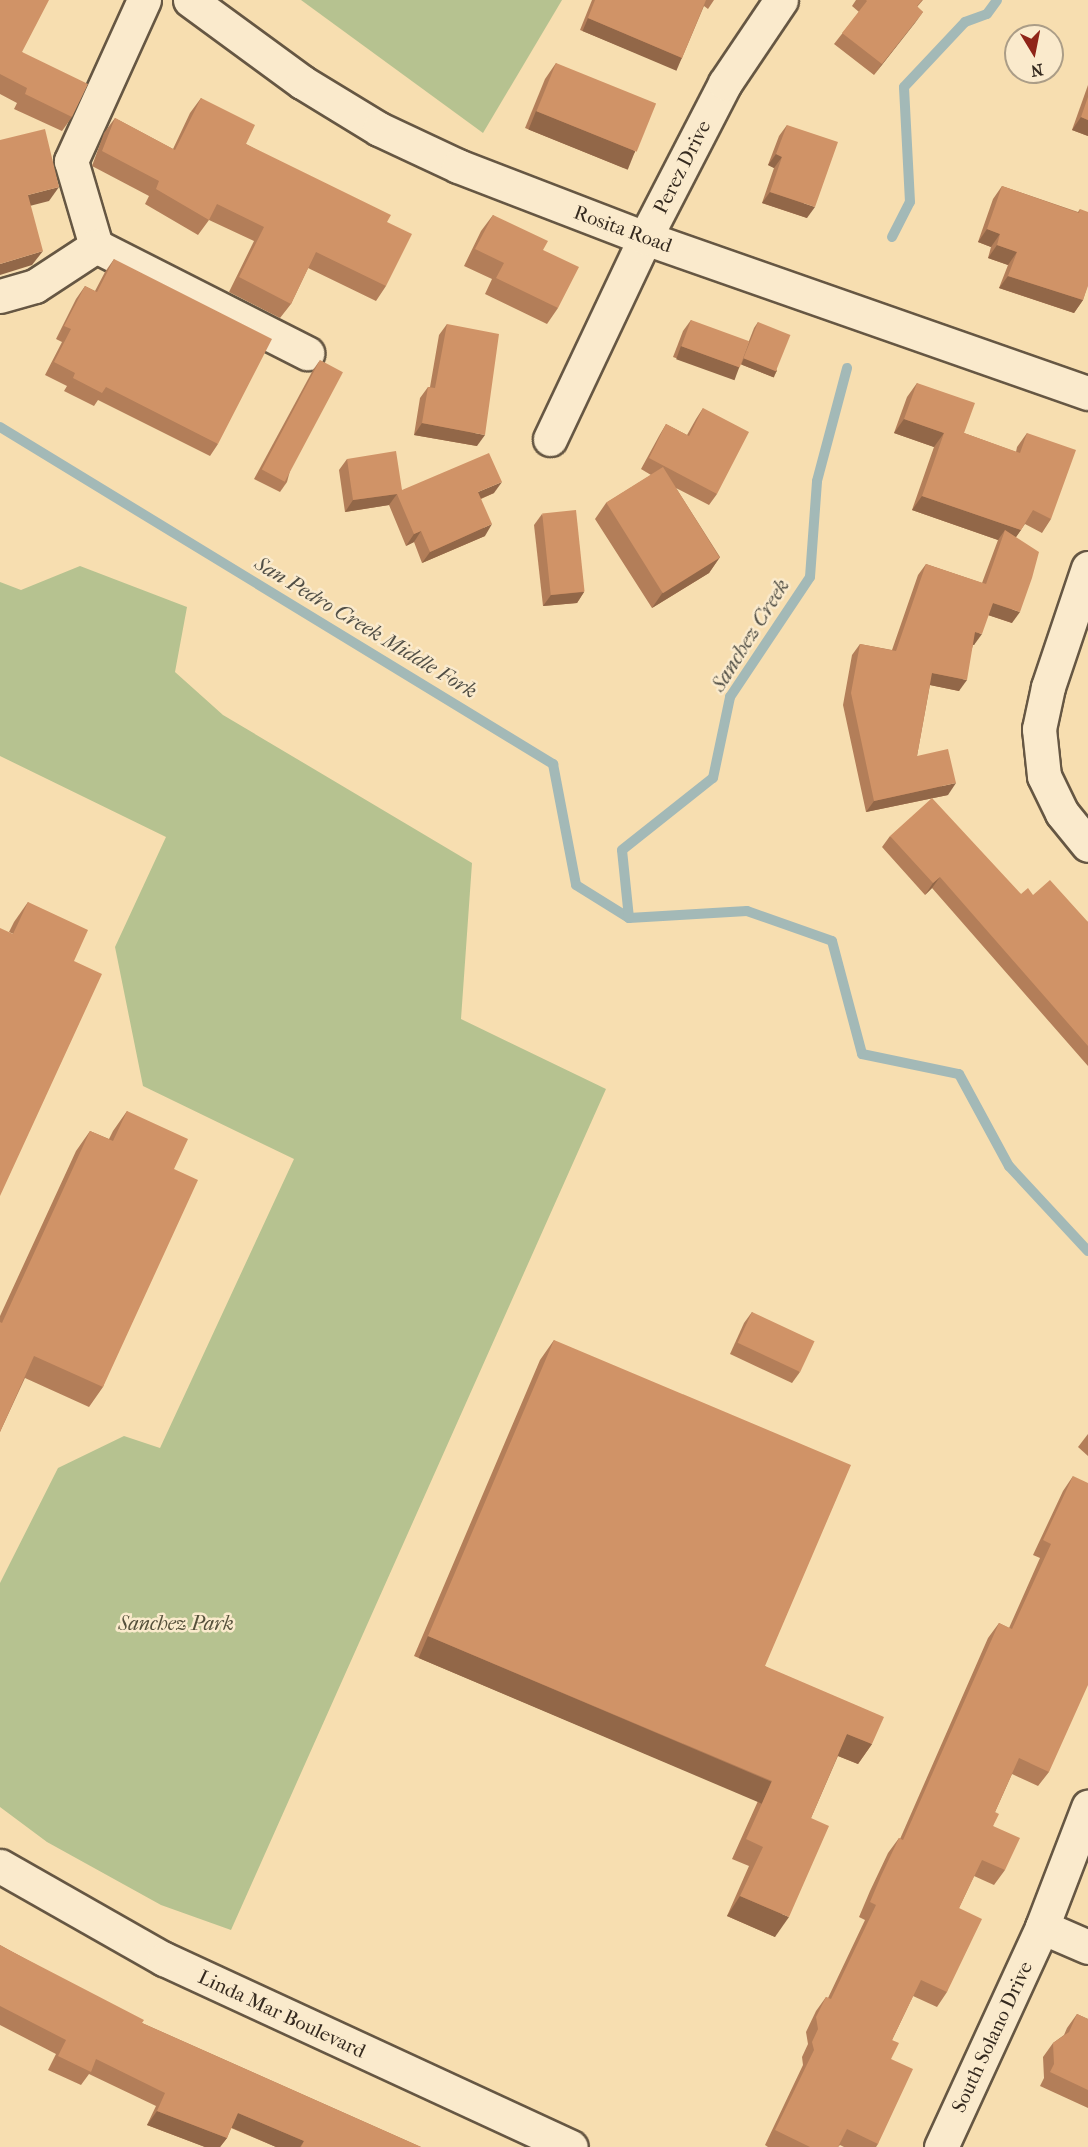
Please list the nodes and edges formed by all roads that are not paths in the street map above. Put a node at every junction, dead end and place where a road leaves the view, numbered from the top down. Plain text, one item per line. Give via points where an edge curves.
1 (144, 0) edge
2 (190, 0) edge
3 (780, 0) edge
4 (645, 238) junction
5 (96, 246) junction
6 (0, 296) edge
7 (307, 353) dead end
8 (1088, 393) edge
9 (550, 439) dead end
10 (1088, 568) edge
11 (1088, 845) edge
12 (1088, 1807) edge
13 (0, 1866) edge
14 (1042, 1927) junction
15 (1088, 1947) edge
16 (571, 2147) edge
17 (941, 2147) edge

1 - 5 street via 71,161
2 - 4 street, Rosita Road via 302,82 379,129 458,166
3 - 4 street, Perez Drive via 725,83
4 - 8 street, Rosita Road
4 - 9 street, Perez Drive
5 - 6 street via 35,286
5 - 7 street
10 - 11 street via 1048,687 1040,729 1044,776 1062,813
12 - 14 street, South Solano Drive
13 - 16 street, Linda Mar Boulevard via 164,1959
14 - 15 street
14 - 17 street, South Solano Drive

